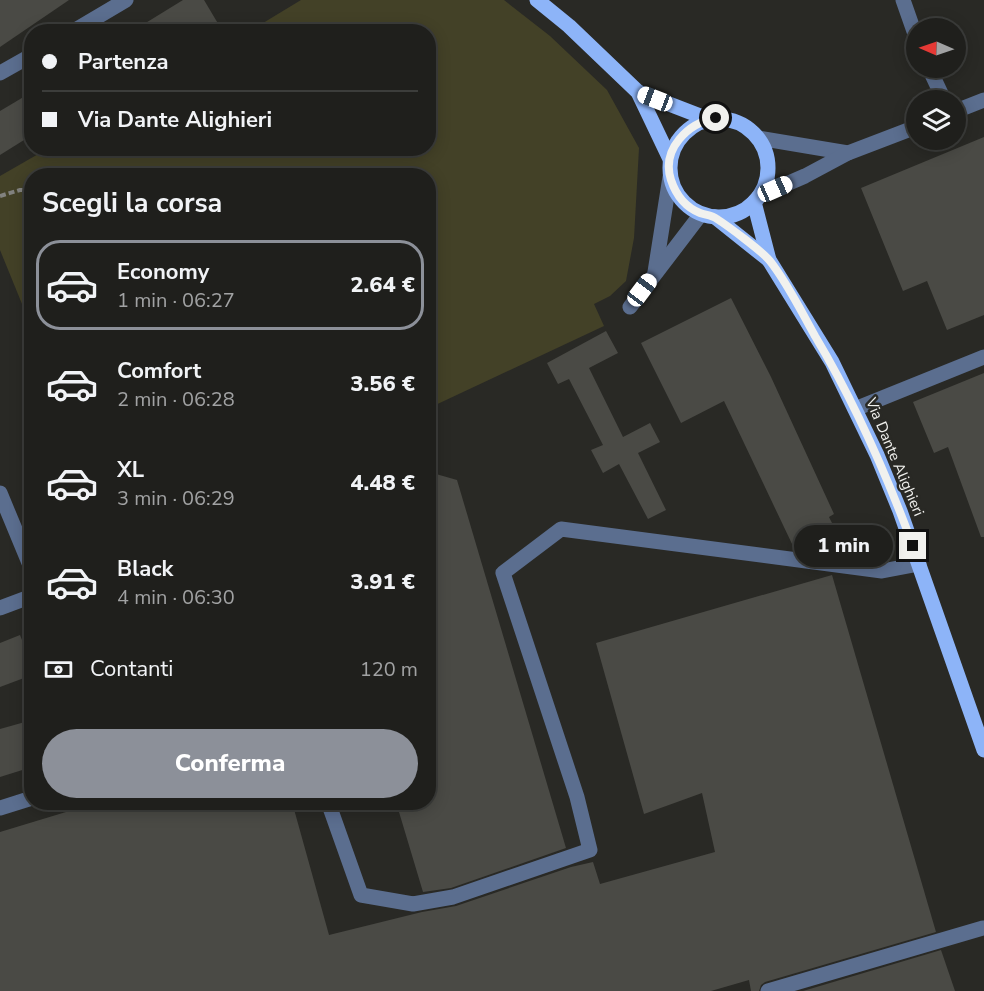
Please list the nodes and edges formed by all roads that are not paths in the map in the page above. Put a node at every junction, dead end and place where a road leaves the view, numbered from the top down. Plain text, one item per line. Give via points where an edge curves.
1 (126, 0) edge
2 (537, 0) edge
3 (903, 0) edge
4 (909, 18) edge
5 (86, 24) edge
6 (24, 60) edge
7 (0, 73) edge
8 (638, 92) junction
9 (984, 100) edge
10 (966, 107) edge
11 (708, 120) junction
12 (906, 130) edge
13 (759, 138) junction
14 (848, 153) junction
15 (670, 159) junction
16 (670, 177) junction
17 (757, 199) junction
18 (708, 215) junction
19 (770, 260) junction
20 (655, 274) junction
21 (630, 307) dead end
22 (984, 357) edge
23 (855, 409) junction
24 (0, 493) edge
25 (24, 551) edge
26 (919, 564) junction
27 (24, 599) edge
28 (0, 608) edge
29 (984, 750) edge
30 (24, 800) edge
31 (0, 808) edge
32 (331, 810) edge
33 (984, 932) edge
34 (768, 991) edge

1 - 5 street
2 - 8 main road
3 - 4 street
6 - 7 street
8 - 11 main road
8 - 15 main road
9 - 10 street
11 - 13 main road via 732,120
11 - 15 main road via 686,130
12 - 14 street
13 - 14 street
13 - 17 main road via 768,168 766,183
14 - 17 street
15 - 16 main road
16 - 18 main road via 684,203
16 - 20 street
17 - 18 main road via 734,215
17 - 19 main road, Via Dante Alighieri
18 - 19 main road, Via Dante Alighieri
18 - 20 street
19 - 23 main road, Via Dante Alighieri
20 - 21 street
22 - 23 street
23 - 26 main road, Via Dante Alighieri
24 - 25 street
26 - 29 main road, Via Dante Alighieri
26 - 32 street via 882,571 561,529 503,573 577,797 590,850 453,897 413,904 361,895
27 - 28 street
30 - 31 street
33 - 34 street

